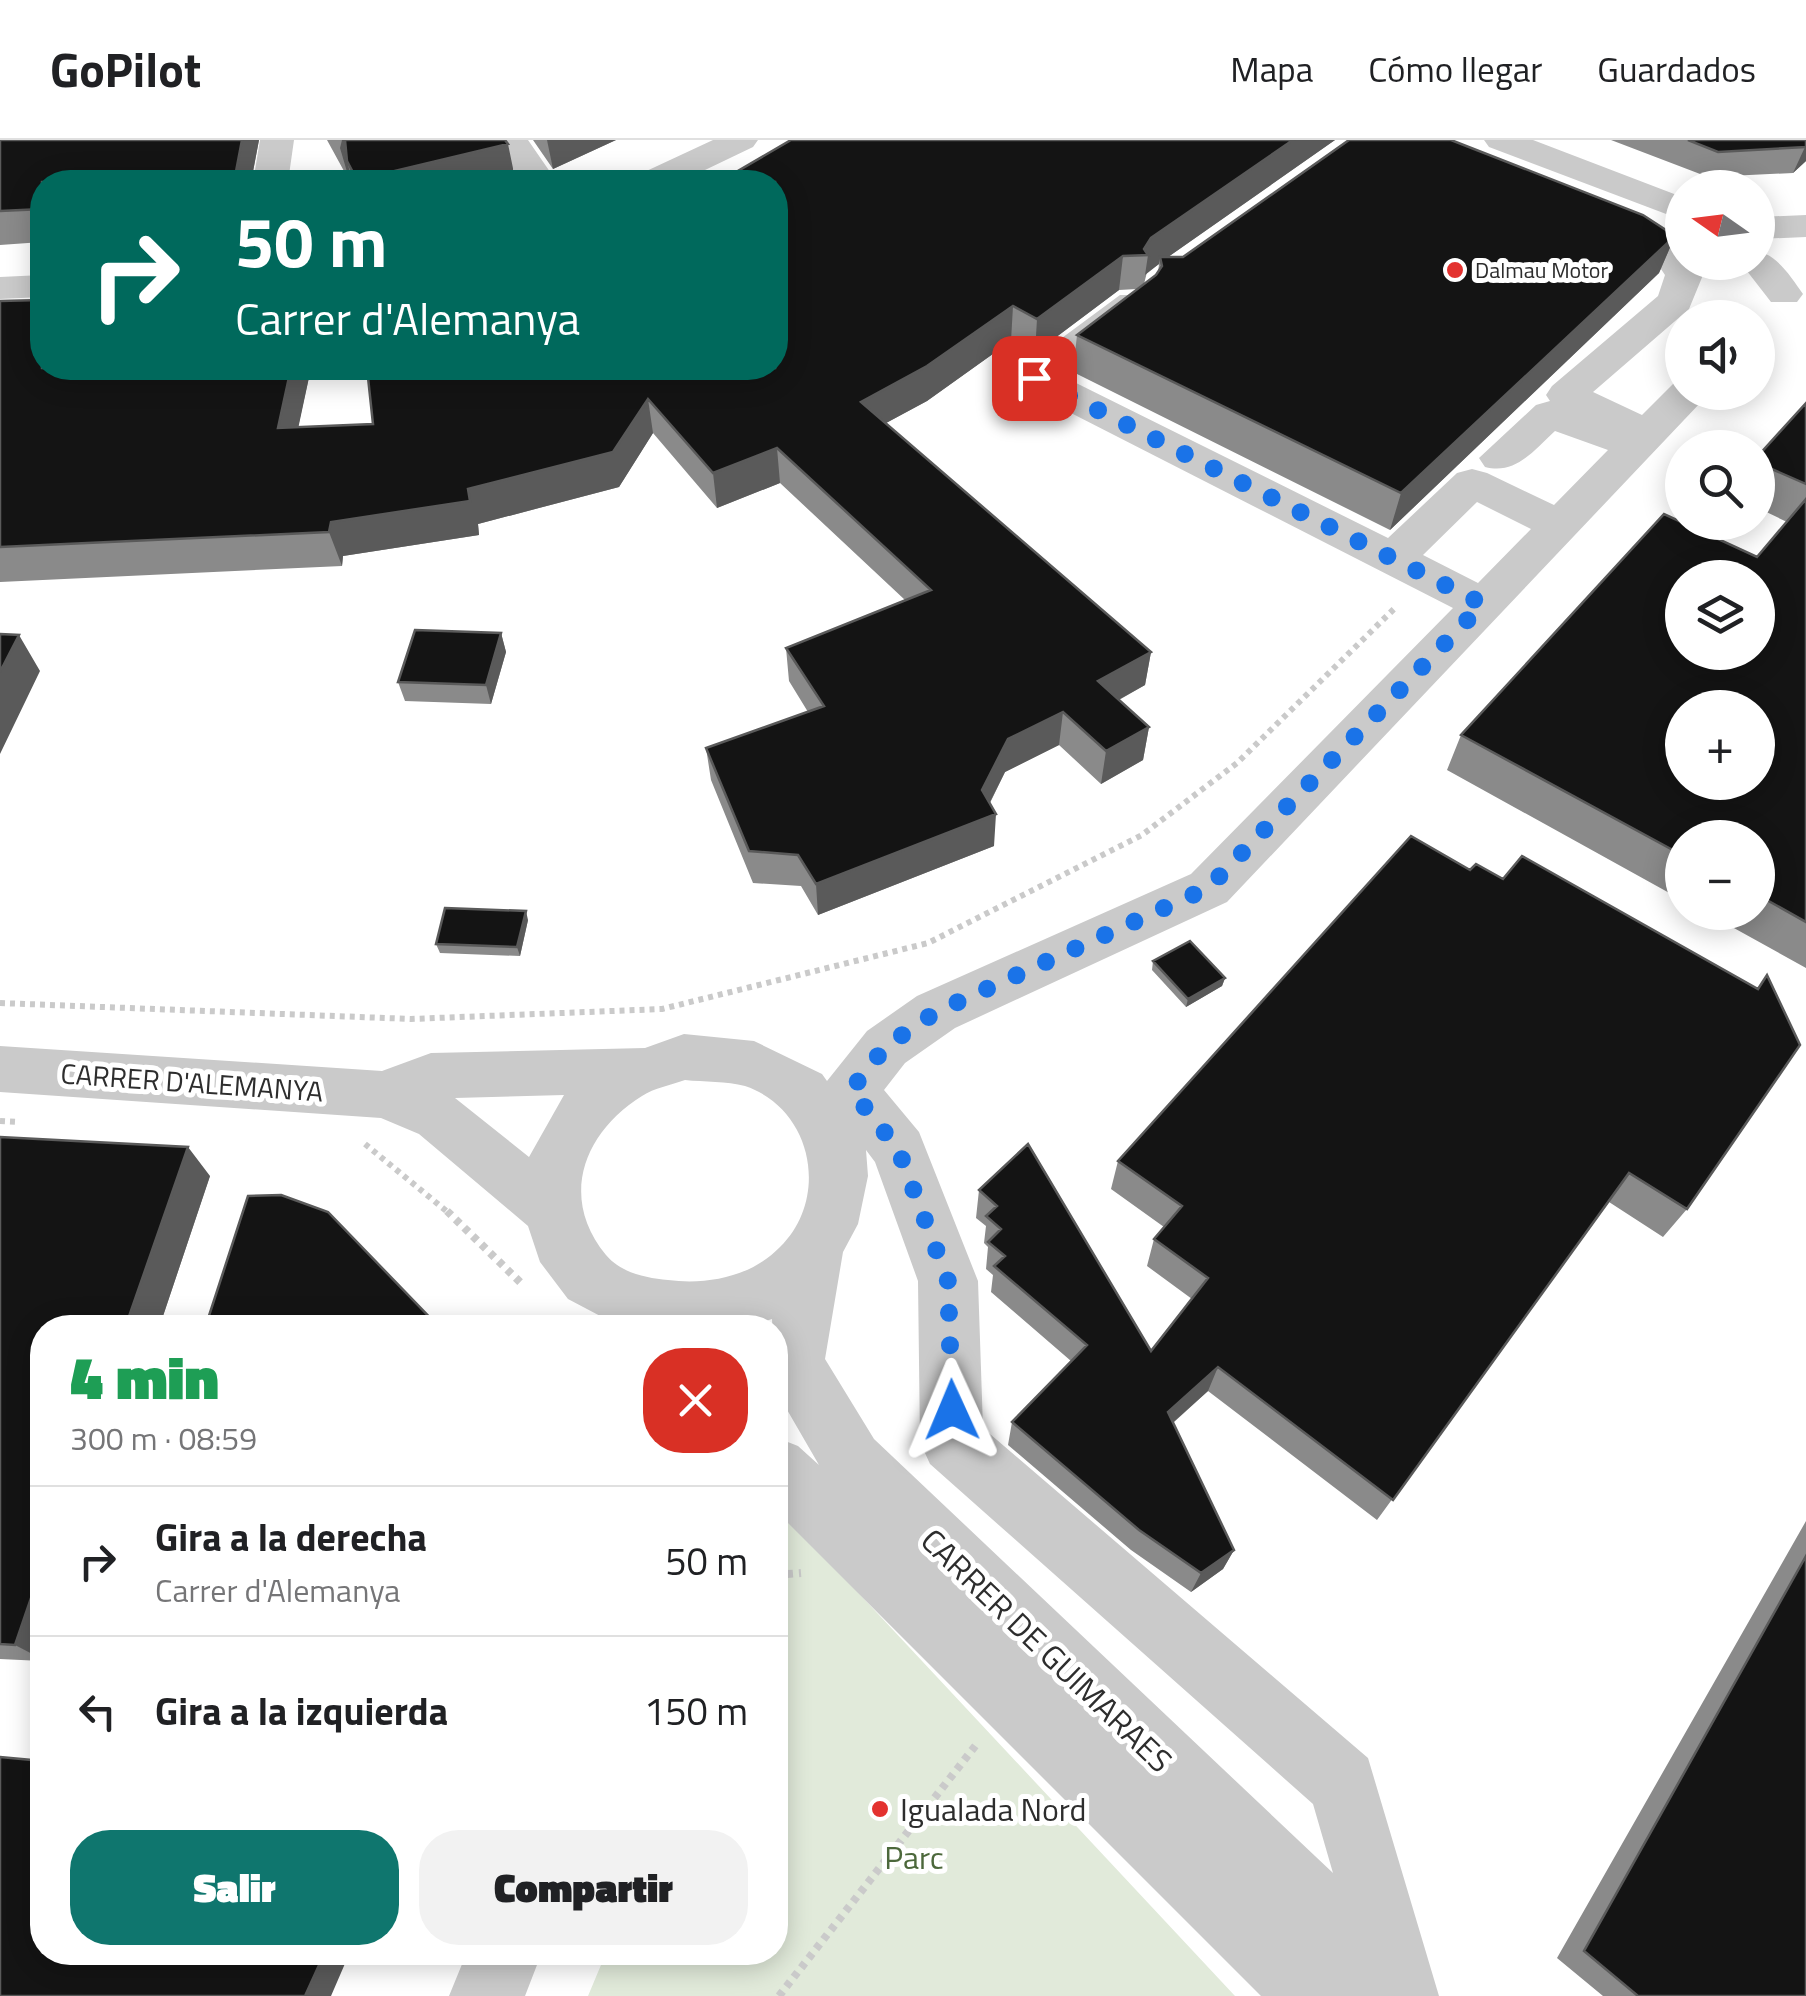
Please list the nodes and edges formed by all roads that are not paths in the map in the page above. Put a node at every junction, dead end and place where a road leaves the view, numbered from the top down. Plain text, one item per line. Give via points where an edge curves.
1 (277, 140) edge
2 (511, 140) edge
3 (741, 140) edge
4 (1501, 140) edge
5 (273, 170) edge
6 (531, 170) edge
7 (678, 170) edge
8 (1665, 203) edge
9 (1570, 212) edge
10 (1806, 226) edge
11 (1775, 227) edge
12 (1769, 280) edge
13 (30, 287) edge
14 (0, 288) edge
15 (1135, 302) edge
16 (1782, 302) edge
17 (1671, 410) edge
18 (1640, 442) junction
19 (1500, 458) dead end
20 (1559, 525) junction
21 (1410, 567) junction
22 (1483, 604) junction
23 (0, 1069) edge
24 (639, 1069) junction
25 (371, 1118) junction
26 (845, 1119) junction
27 (550, 1210) junction
28 (814, 1251) junction
29 (661, 1315) edge
30 (689, 1315) edge
31 (952, 1442) junction
32 (788, 1480) edge
33 (894, 1504) junction
34 (500, 1965) edge
35 (1405, 1994) edge
36 (487, 1996) edge
37 (1314, 1996) edge

1 - 5 street
2 - 6 street
3 - 7 street
4 - 8 street
9 - 18 street via 1674,258 1684,275 1675,301 1566,395
10 - 11 street
12 - 16 street
13 - 14 street
15 - 21 street via 1034,378
17 - 18 street
18 - 19 street via 1550,414
18 - 20 street
20 - 21 street via 1472,483
20 - 22 street
21 - 22 street
22 - 26 street via 1208,888 936,1012 886,1046
23 - 25 street, CARRER D'ALEMANYA
24 - 25 street, CARRER D'ALEMANYA via 431,1076
24 - 26 street via 707,1056 772,1070 808,1095 832,1128
24 - 27 street via 594,1097 562,1138 549,1185
25 - 27 street, CARRER D'ALEMANYA via 438,1117
26 - 28 street via 838,1200
26 - 31 street via 898,1149 948,1281
27 - 29 street via 579,1268 617,1296
28 - 30 street via 792,1274 732,1306
28 - 33 street, CARRER DE GUIMARAES via 794,1364 852,1461
31 - 33 street
31 - 35 street via 1342,1783
32 - 37 street, CARRER DE GUIMARAES
33 - 35 street, CARRER DE GUIMARAES
34 - 36 street

